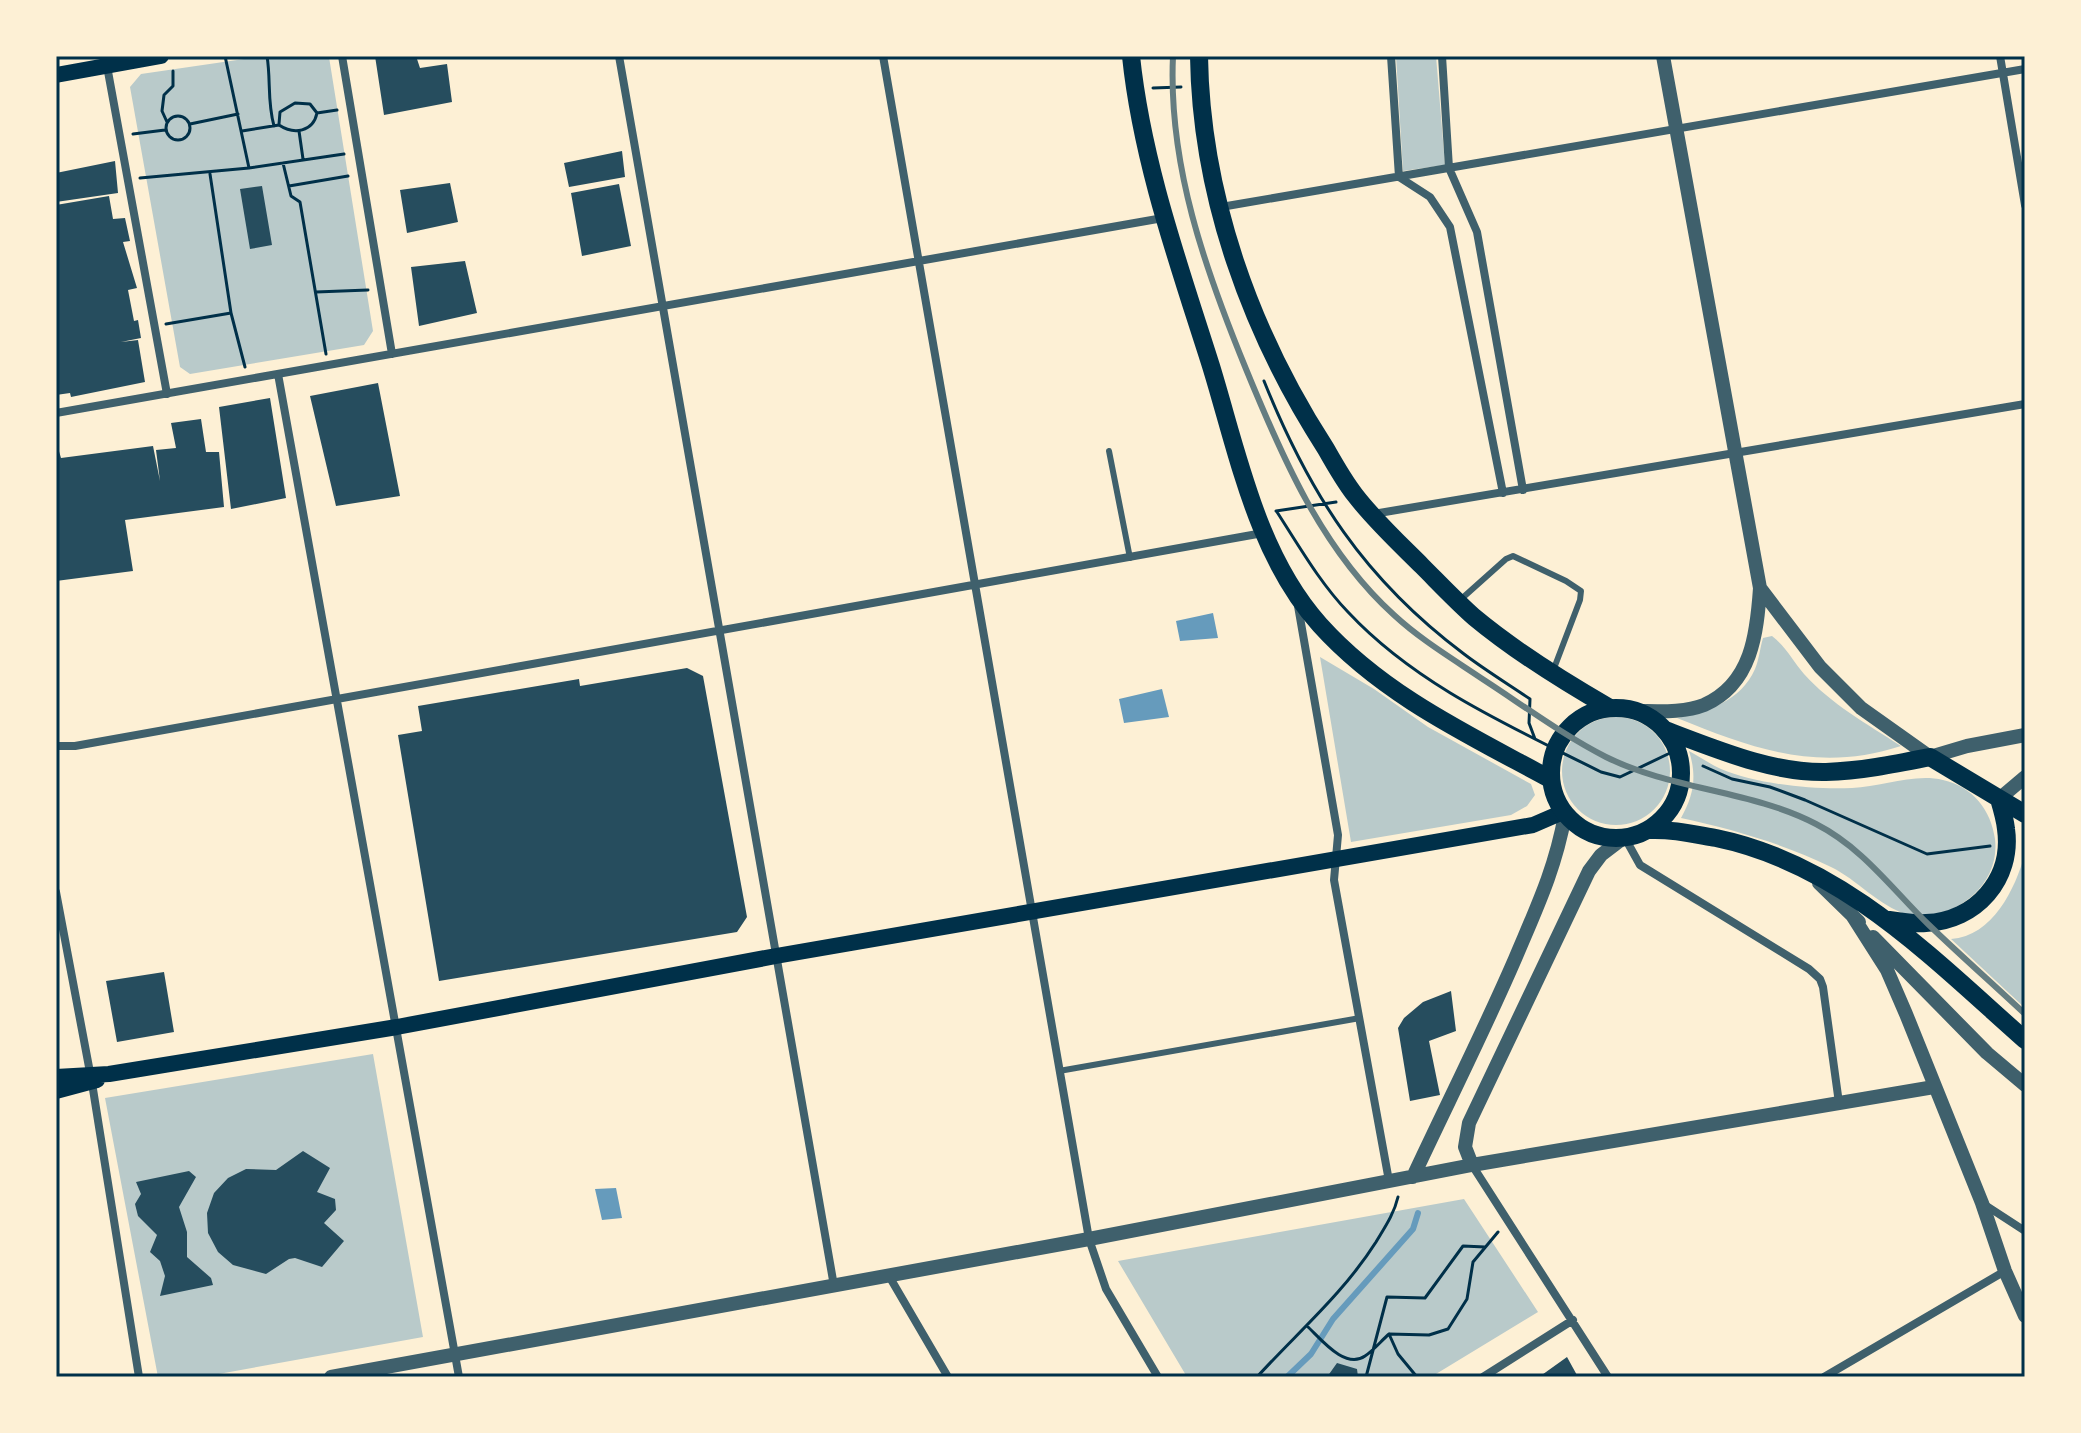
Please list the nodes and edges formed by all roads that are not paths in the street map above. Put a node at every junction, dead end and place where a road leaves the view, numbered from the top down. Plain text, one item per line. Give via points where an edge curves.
1 (342, 56) edge
2 (619, 56) edge
3 (883, 56) edge
4 (1131, 56) edge
5 (1199, 56) edge
6 (1391, 56) edge
7 (1442, 56) edge
8 (1663, 56) edge
9 (2000, 56) edge
10 (166, 61) edge
11 (107, 66) junction
12 (2025, 69) edge
13 (2003, 73) junction
14 (56, 75) edge
15 (1676, 129) junction
16 (1449, 168) junction
17 (1399, 177) junction
18 (2025, 205) edge
19 (1220, 207) junction
20 (1164, 217) junction
21 (919, 263) junction
22 (663, 307) junction
23 (392, 354) junction
24 (278, 374) junction
25 (167, 394) junction
26 (2025, 404) edge
27 (56, 413) edge
28 (1109, 451) dead end
29 (1735, 455) junction
30 (1523, 490) junction
31 (1503, 493) junction
32 (1372, 515) junction
33 (1264, 533) junction
34 (1130, 558) junction
35 (974, 586) junction
36 (1760, 588) junction
37 (1296, 596) junction
38 (1459, 601) junction
39 (719, 629) junction
40 (1552, 675) junction
41 (336, 699) junction
42 (1610, 708) junction
43 (1636, 711) junction
44 (1665, 730) junction
45 (2025, 735) edge
46 (56, 746) edge
47 (1930, 757) junction
48 (2025, 777) edge
49 (1550, 779) junction
50 (1999, 799) junction
51 (1564, 814) junction
52 (2025, 814) edge
53 (1649, 830) junction
54 (1624, 839) junction
55 (1336, 859) junction
56 (1805, 869) junction
57 (56, 892) edge
58 (1030, 911) junction
59 (1852, 915) junction
60 (1889, 920) junction
61 (776, 956) junction
62 (1360, 1018) junction
63 (397, 1027) junction
64 (2025, 1040) edge
65 (1059, 1071) junction
66 (56, 1077) edge
67 (90, 1078) junction
68 (2025, 1085) edge
69 (1934, 1087) junction
70 (56, 1091) edge
71 (1839, 1103) junction
72 (1472, 1165) junction
73 (1401, 1179) junction
74 (1982, 1203) junction
75 (2025, 1231) edge
76 (1089, 1239) junction
77 (2005, 1271) junction
78 (889, 1276) junction
79 (834, 1286) junction
80 (2024, 1310) edge
81 (1573, 1320) junction
82 (455, 1356) junction
83 (139, 1377) edge
84 (331, 1377) edge
85 (459, 1377) edge
86 (948, 1377) edge
87 (1158, 1377) edge
88 (1483, 1377) edge
89 (1608, 1377) edge
90 (1824, 1377) edge

1 - 23 street
2 - 22 street
3 - 21 street
4 - 20 main road
5 - 19 main road via 1206,140
6 - 17 street
7 - 16 street
8 - 15 street
9 - 13 street
10 - 11 main road
11 - 14 main road
11 - 25 street
12 - 13 street
13 - 15 street
13 - 18 street
15 - 16 street
15 - 29 street
16 - 17 street
16 - 30 street via 1477,232
17 - 19 street
17 - 31 street via 1430,197 1450,227
19 - 32 main road via 1242,285 1271,355 1304,415
20 - 21 street
20 - 33 main road
21 - 22 street
21 - 35 street
22 - 23 street
22 - 39 street
23 - 24 street
24 - 25 street
24 - 41 street
25 - 27 street
26 - 29 street
28 - 34 lane
29 - 30 street
29 - 36 street
30 - 31 street
31 - 32 street
32 - 38 main road
33 - 34 street
33 - 37 main road
34 - 35 street
35 - 39 street
35 - 58 street
36 - 43 street via 1757,631 1747,664 1729,688 1704,705
36 - 47 street via 1820,667 1861,708
37 - 49 main road via 1378,679
37 - 55 street via 1338,835
38 - 40 main road
38 - 40 lane via 1513,556 1581,591
39 - 41 street
39 - 61 street
40 - 42 main road
41 - 46 street
41 - 63 street
42 - 43 main road
42 - 49 main road via 1592,712 1564,733
43 - 44 main road
44 - 47 main road via 1779,767 1824,772
44 - 53 main road via 1682,774 1677,796
45 - 47 street
47 - 50 main road
48 - 50 street
49 - 51 main road
50 - 52 main road
50 - 60 main road via 2006,848 1998,881 1988,896 1954,917 1928,923
51 - 54 main road via 1591,834
51 - 55 main road via 1533,825
51 - 73 street via 1548,881 1497,1000
53 - 54 main road
53 - 56 main road via 1672,829 1738,843
54 - 71 street via 1640,865 1820,979
54 - 72 street via 1589,871 1469,1123 1465,1147
55 - 58 main road
55 - 62 street via 1334,880
56 - 59 street
56 - 60 main road
57 - 67 street
58 - 61 main road
58 - 65 street
59 - 68 street
59 - 69 street via 1887,970
60 - 64 main road
61 - 63 main road
61 - 79 street
62 - 65 lane
62 - 73 street
63 - 67 main road
63 - 82 street
65 - 76 street
66 - 67 main road
67 - 70 main road
67 - 83 street
69 - 71 street
69 - 74 street
71 - 72 street
72 - 73 street
72 - 81 street
73 - 76 street
74 - 75 street
74 - 77 street
76 - 78 street
76 - 87 street via 1106,1289
77 - 80 street
77 - 90 street
78 - 79 street
78 - 86 street
79 - 82 street
81 - 88 street
81 - 89 street
82 - 84 street
82 - 85 street

